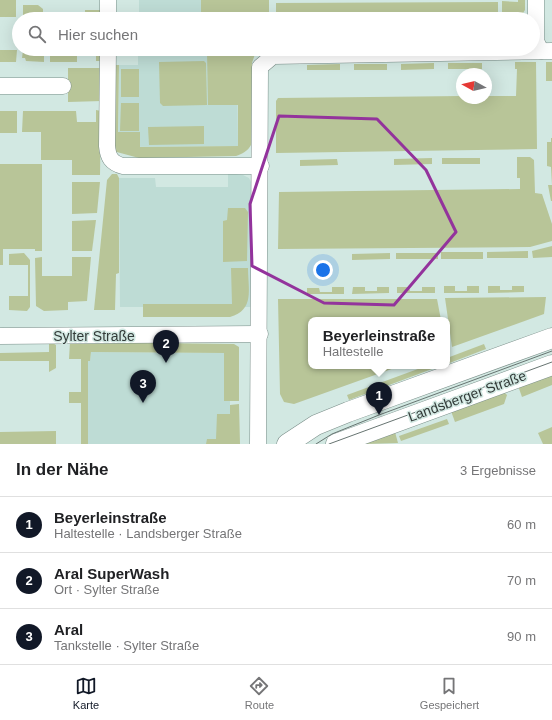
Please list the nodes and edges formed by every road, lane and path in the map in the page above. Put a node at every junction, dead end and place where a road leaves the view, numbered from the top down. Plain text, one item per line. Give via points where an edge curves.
1 (108, 0) edge
2 (536, 0) edge
3 (108, 12) edge
4 (536, 12) edge
5 (108, 56) edge
6 (273, 56) edge
7 (0, 86) edge
8 (63, 86) dead end
9 (261, 166) junction
10 (260, 334) junction
11 (0, 336) edge
12 (552, 338) edge
13 (552, 365) edge
14 (258, 444) edge
15 (286, 444) edge
16 (336, 444) edge

1 - 3 street
2 - 4 street
5 - 9 street via 107,146 111,161 123,166
6 - 9 street via 260,67
7 - 8 street
9 - 10 street
10 - 11 street, Sylter Straße
10 - 14 street
12 - 15 street, Landsberger Straße via 348,412 316,426
13 - 16 street, Landsberger Straße

